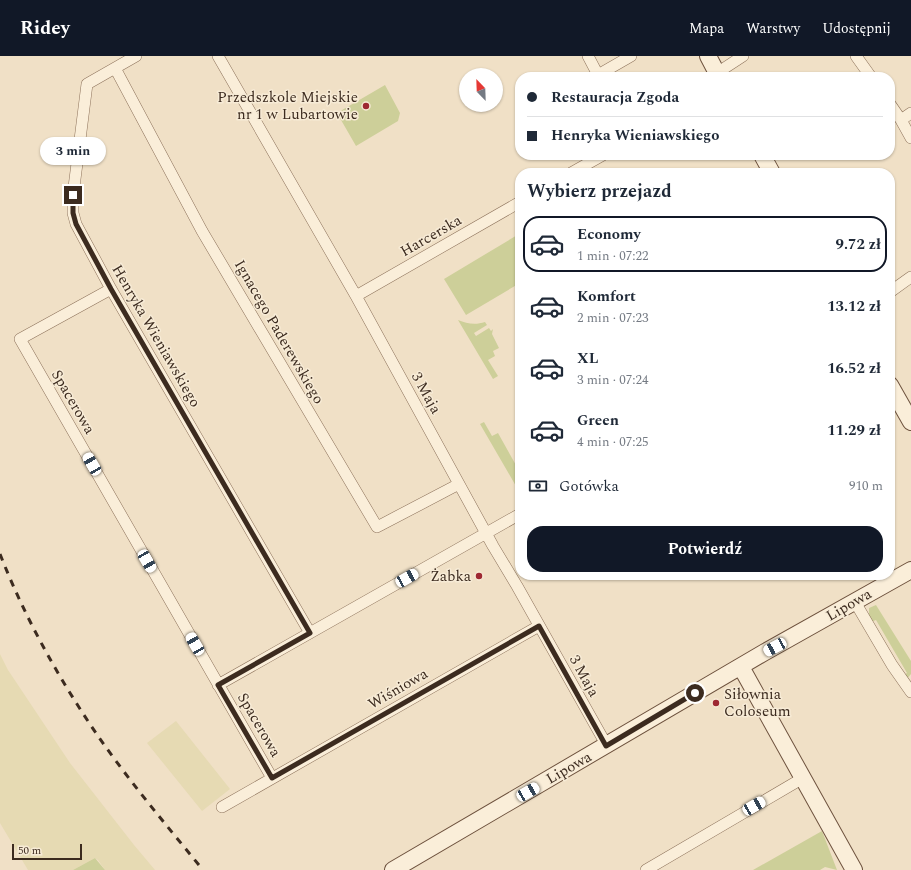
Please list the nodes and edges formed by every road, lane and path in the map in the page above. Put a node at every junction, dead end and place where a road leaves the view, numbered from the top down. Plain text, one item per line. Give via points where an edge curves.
1 (136, 56) edge
2 (218, 56) edge
3 (588, 56) edge
4 (631, 56) edge
5 (708, 56) edge
6 (743, 56) edge
7 (856, 56) edge
8 (115, 68) junction
9 (596, 72) edge
10 (603, 72) edge
11 (716, 72) edge
12 (722, 72) edge
13 (867, 72) edge
14 (895, 111) edge
15 (911, 112) edge
16 (901, 120) junction
17 (911, 138) edge
18 (594, 160) edge
19 (580, 168) edge
20 (515, 205) edge
21 (911, 277) edge
22 (895, 288) edge
23 (111, 289) junction
24 (356, 296) junction
25 (895, 394) edge
26 (911, 422) edge
27 (460, 484) junction
28 (515, 517) edge
29 (486, 534) junction
30 (911, 570) edge
31 (895, 579) edge
32 (893, 580) edge
33 (854, 602) junction
34 (539, 626) junction
35 (310, 633) junction
36 (741, 666) junction
37 (218, 685) junction
38 (911, 692) edge
39 (606, 746) junction
40 (272, 778) junction
41 (803, 778) junction
42 (222, 807) dead end
43 (393, 870) edge
44 (646, 870) edge
45 (854, 870) edge

1 - 8 street, Henryka Wieniawskiego
2 - 24 street, 3 Maja
3 - 9 street
4 - 10 street
5 - 11 street
6 - 12 street
7 - 13 street
8 - 23 street, Henryka Wieniawskiego via 87,84 73,195 76,224
8 - 27 street, Ignacego Paderewskiego via 202,231 377,527
14 - 16 street
15 - 16 street
16 - 17 street
18 - 19 street
20 - 24 street, Harcerska
21 - 22 street
23 - 35 street, Henryka Wieniawskiego
23 - 37 street, Spacerowa via 20,340
24 - 27 street, 3 Maja
25 - 26 street
27 - 29 street, 3 Maja
28 - 29 street
29 - 34 street, 3 Maja
29 - 35 street
30 - 31 street, Lipowa
32 - 33 street, Lipowa
33 - 36 street, Lipowa
33 - 38 street
34 - 39 street, 3 Maja
34 - 40 street, Wiśniowa
35 - 37 street
36 - 39 street, Lipowa
36 - 41 street
37 - 40 street, Spacerowa
39 - 43 street, Lipowa
40 - 42 street, Wiśniowa
41 - 44 street
41 - 45 street

